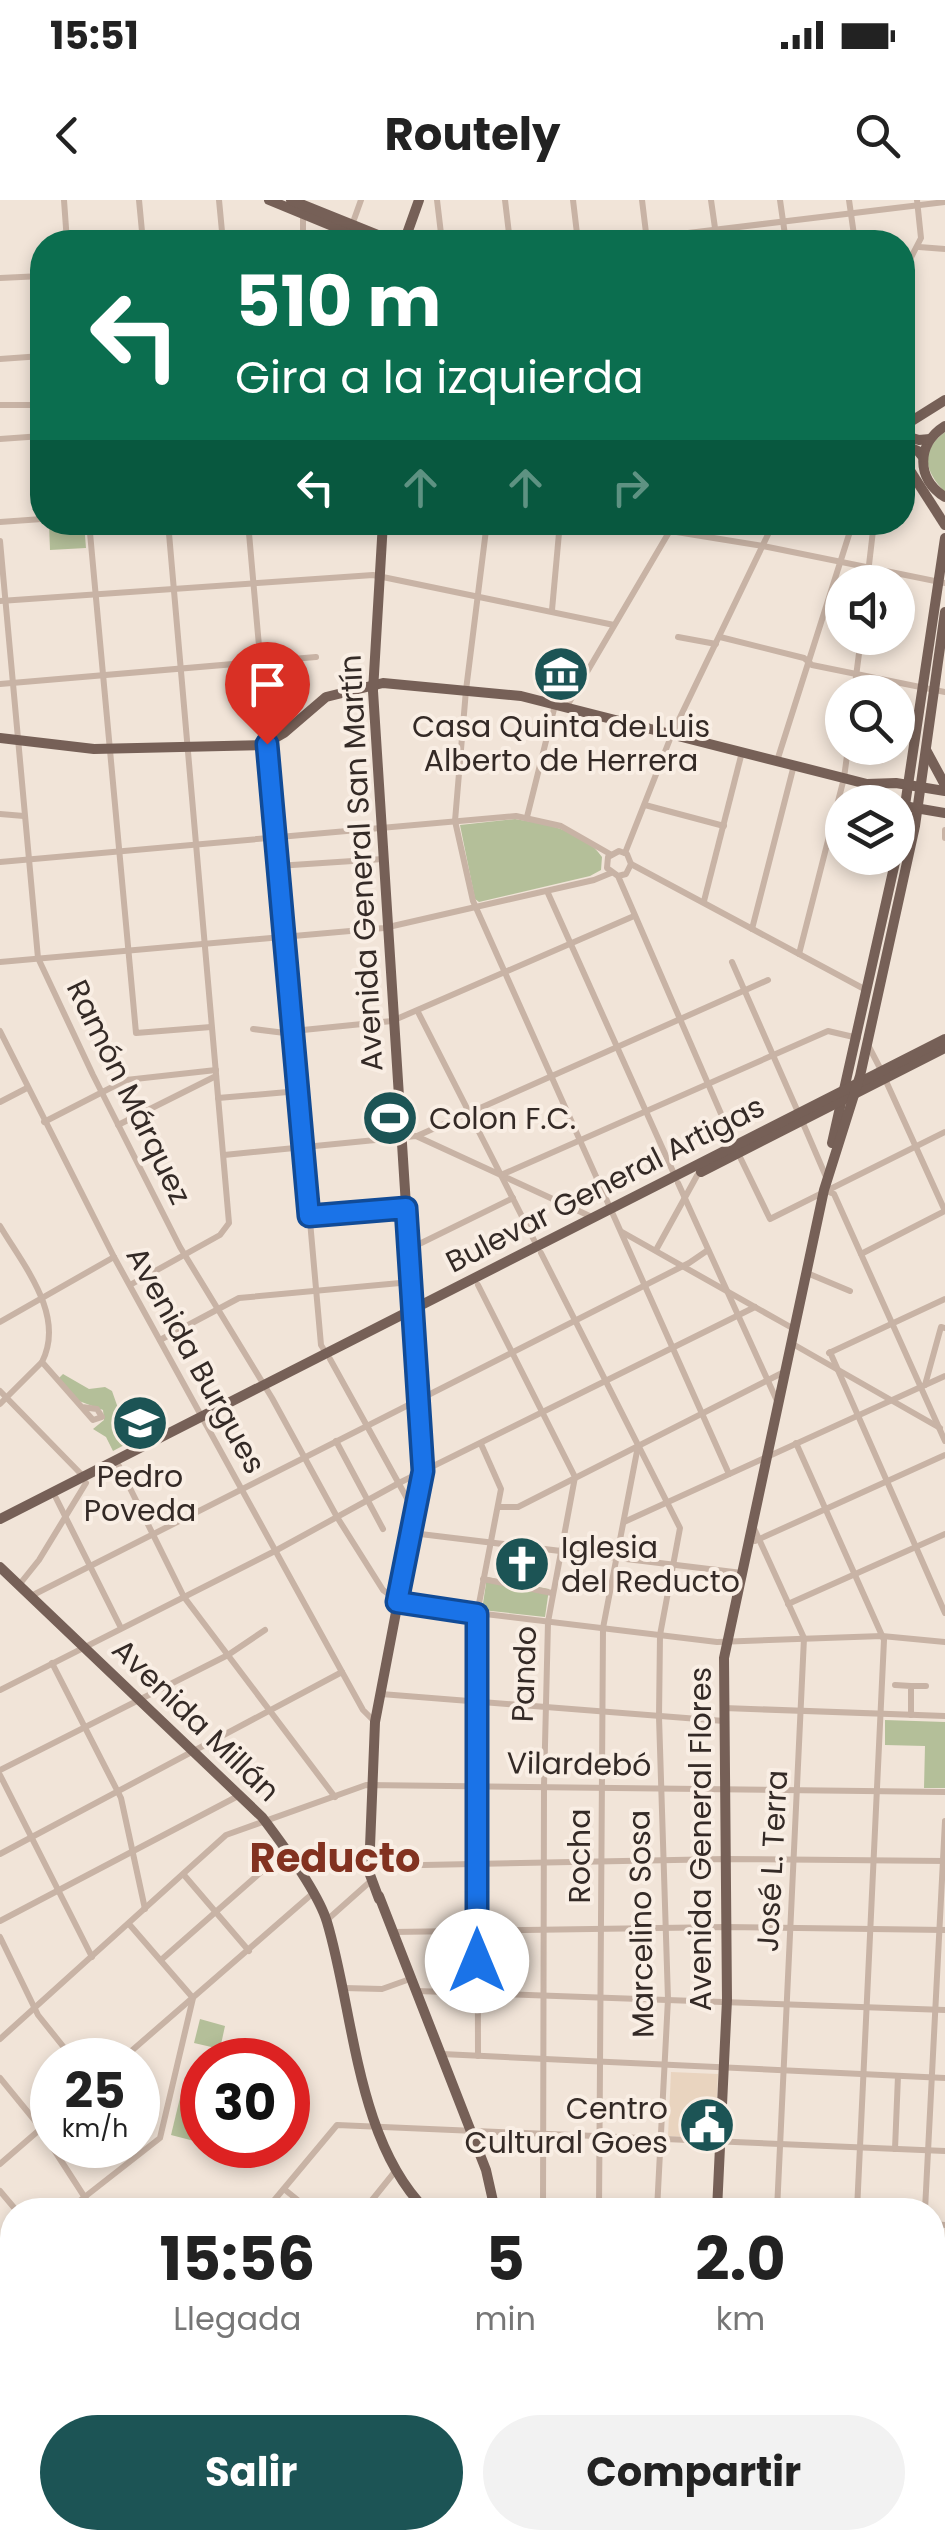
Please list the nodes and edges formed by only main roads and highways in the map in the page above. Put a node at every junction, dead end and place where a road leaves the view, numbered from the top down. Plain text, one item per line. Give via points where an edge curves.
1 (269, 200) edge
2 (291, 200) edge
3 (419, 200) edge
4 (342, 230) edge
5 (365, 230) edge
6 (408, 230) edge
7 (945, 400) edge
8 (915, 422) edge
9 (945, 426) edge
10 (915, 438) edge
11 (930, 439) junction
12 (915, 450) edge
13 (923, 458) junction
14 (915, 478) edge
15 (945, 497) edge
16 (945, 525) edge
17 (382, 535) edge
18 (945, 538) edge
19 (942, 582) edge
20 (945, 612) edge
21 (373, 684) junction
22 (934, 690) edge
23 (0, 738) edge
24 (926, 750) junction
25 (896, 783) joint
26 (866, 784) joint
27 (915, 785) junction
28 (945, 788) edge
29 (915, 808) edge
30 (945, 813) edge
31 (891, 875) edge
32 (893, 875) edge
33 (873, 992) junction
34 (945, 1039) edge
35 (945, 1048) edge
36 (885, 1072) junction
37 (850, 1092) junction
38 (737, 1149) junction
39 (676, 1180) junction
40 (826, 1184) junction
41 (613, 1213) junction
42 (539, 1250) junction
43 (413, 1314) junction
44 (204, 1420) junction
45 (85, 1480) junction
46 (0, 1519) edge
47 (0, 1527) edge
48 (2, 1573) edge
49 (417, 2198) edge
50 (492, 2198) edge
51 (718, 2198) edge

1 - 4 main road
2 - 5 main road
3 - 6 main road
7 - 8 main road
9 - 11 main road
10 - 11 main road
11 - 13 main road
12 - 13 main road
13 - 15 main road via 927,479
14 - 16 main road
17 - 21 main road, Avenida General San Martín
18 - 19 main road, Avenida General Flores
19 - 22 main road, Avenida General Flores
20 - 22 main road, Avenida General Flores
21 - 23 main road via 326,697 267,744 110,749
21 - 26 main road via 521,696
21 - 43 main road, Avenida General San Martín
22 - 24 main road, Avenida General Flores
22 - 27 main road, Avenida General Flores
24 - 27 main road, Avenida General Flores
24 - 28 main road
25 - 26 main road
25 - 27 main road
27 - 28 main road
29 - 30 main road
31 - 33 main road, Avenida General Flores
32 - 33 main road, Avenida General Flores
33 - 37 main road, Avenida General Flores
34 - 36 main road, Bulevar General Artigas
35 - 36 main road, Bulevar General Artigas
36 - 37 main road, Bulevar General Artigas
37 - 38 main road, Bulevar General Artigas
37 - 40 main road, Avenida General Flores
37 - 40 main road, Avenida General Flores
38 - 39 main road, Bulevar General Artigas
38 - 39 main road, Bulevar General Artigas
39 - 41 main road, Bulevar General Artigas
40 - 51 main road, Avenida General Flores via 727,1642 727,2000
41 - 42 main road, Bulevar General Artigas
41 - 42 main road, Bulevar General Artigas
42 - 43 main road, Bulevar General Artigas
42 - 43 main road, Bulevar General Artigas
43 - 44 main road, Bulevar General Artigas
43 - 50 main road, Avenida General San Martín via 423,1471 375,1717 372,1879
44 - 45 main road, Bulevar General Artigas
44 - 45 main road, Bulevar General Artigas
45 - 46 main road, Bulevar General Artigas
45 - 47 main road, Bulevar General Artigas
48 - 49 main road, Avenida Millán via 196,1752 286,1851 326,1920 375,2124

